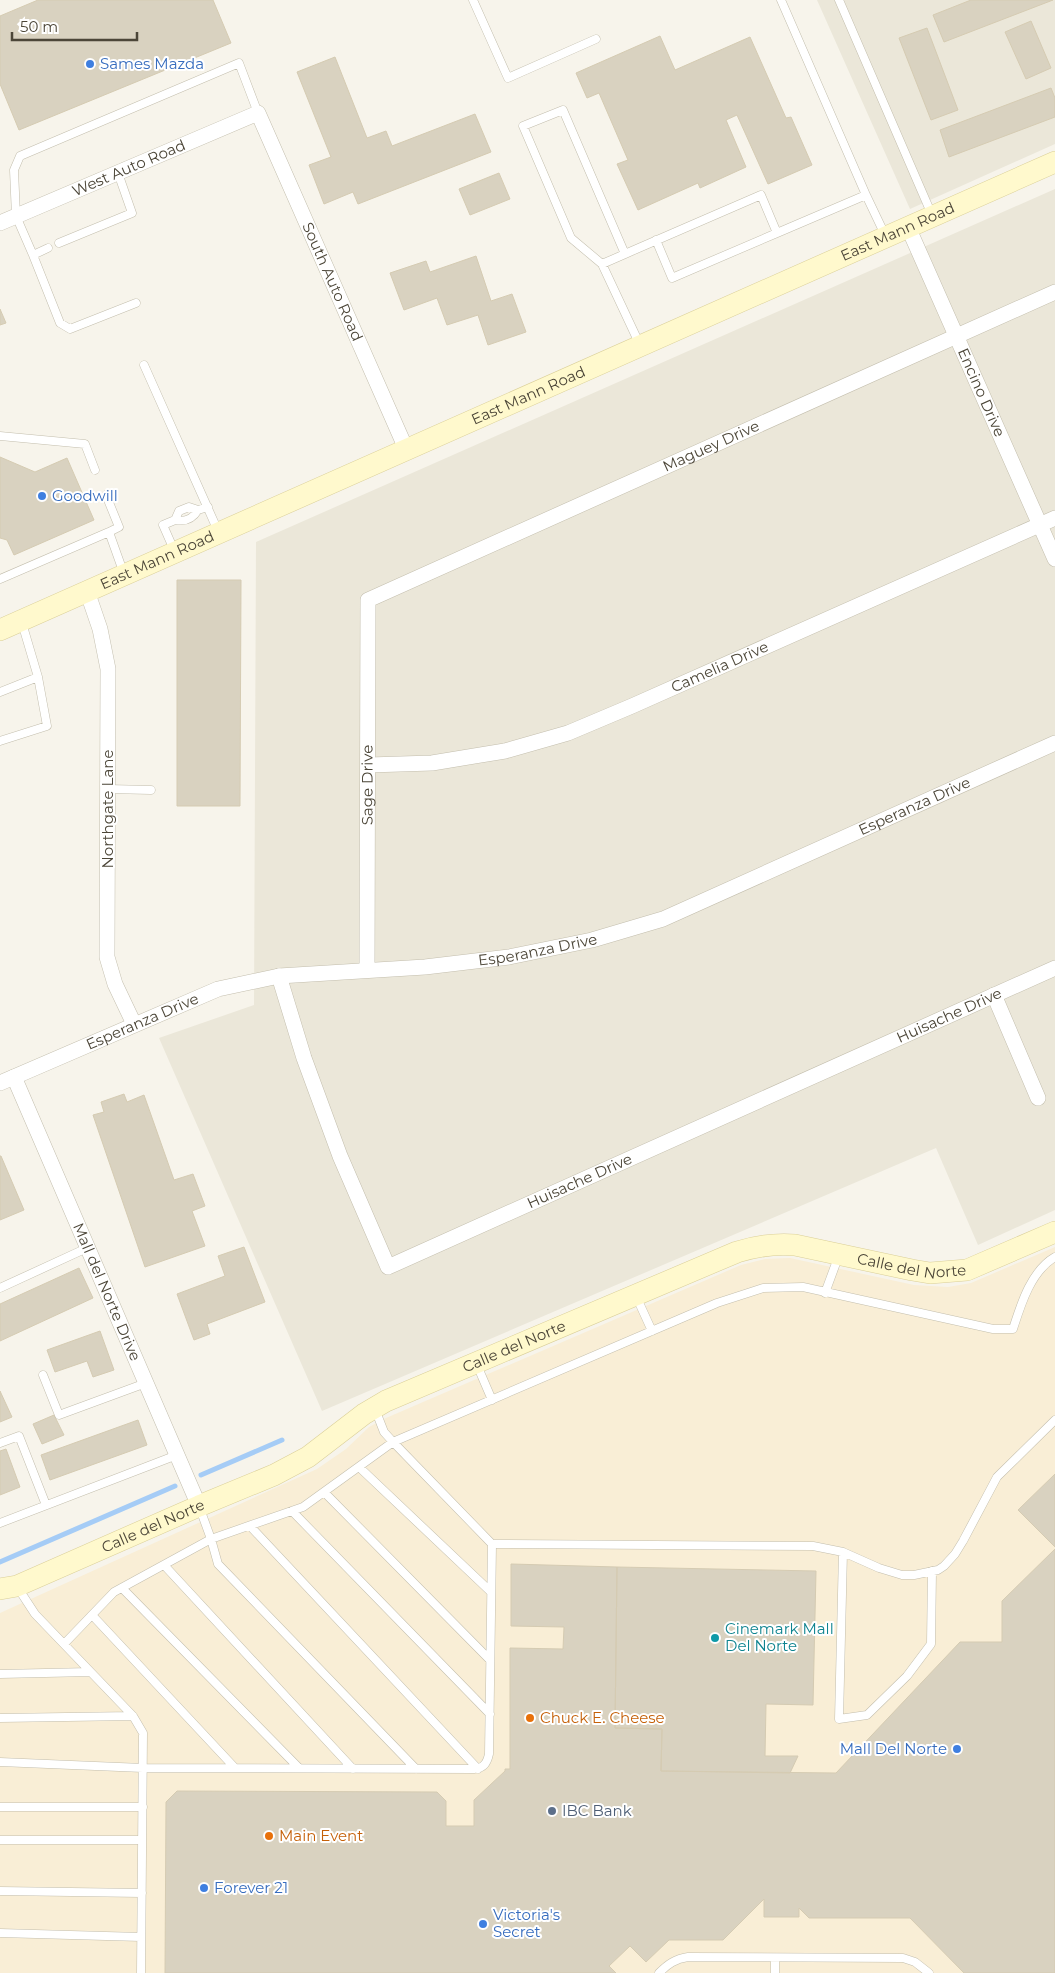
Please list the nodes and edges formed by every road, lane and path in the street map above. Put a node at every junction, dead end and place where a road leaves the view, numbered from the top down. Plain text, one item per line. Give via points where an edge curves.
1 (473, 0) edge
2 (781, 0) edge
3 (839, 0) edge
4 (596, 39) dead end
5 (258, 113) junction
6 (1055, 162) edge
7 (118, 173) junction
8 (866, 195) junction
9 (16, 216) junction
10 (932, 216) junction
11 (0, 223) edge
12 (908, 227) junction
13 (777, 233) junction
14 (886, 237) junction
15 (656, 240) junction
16 (59, 243) dead end
17 (48, 248) dead end
18 (33, 254) junction
19 (625, 254) junction
20 (602, 264) junction
21 (1055, 292) edge
22 (136, 303) dead end
23 (956, 337) junction
24 (640, 346) junction
25 (144, 365) dead end
26 (0, 436) edge
27 (407, 451) junction
28 (95, 470) dead end
29 (106, 495) dead end
30 (208, 507) junction
31 (1055, 518) edge
32 (1040, 525) junction
33 (109, 532) junction
34 (219, 533) junction
35 (175, 552) junction
36 (1055, 559) edge
37 (124, 575) junction
38 (0, 578) edge
39 (87, 591) junction
40 (368, 600) joint
41 (21, 621) junction
42 (0, 630) edge
43 (38, 676) junction
44 (0, 692) edge
45 (0, 741) edge
46 (1055, 743) edge
47 (368, 765) junction
48 (108, 789) junction
49 (151, 790) dead end
50 (1055, 968) edge
51 (367, 970) junction
52 (279, 976) junction
53 (994, 995) junction
54 (134, 1024) junction
55 (7, 1080) edge
56 (1038, 1098) dead end
57 (1055, 1232) edge
58 (87, 1248) junction
59 (839, 1254) junction
60 (1055, 1257) edge
61 (0, 1288) edge
62 (825, 1293) junction
63 (636, 1295) junction
64 (652, 1330) junction
65 (476, 1362) junction
66 (42, 1375) dead end
67 (146, 1383) junction
68 (492, 1400) junction
69 (374, 1408) junction
70 (1055, 1420) edge
71 (393, 1442) junction
72 (0, 1443) edge
73 (177, 1455) junction
74 (359, 1467) junction
75 (324, 1492) junction
76 (46, 1505) junction
77 (199, 1506) junction
78 (292, 1511) junction
79 (0, 1523) edge
80 (250, 1526) junction
81 (211, 1540) junction
82 (492, 1544) junction
83 (843, 1552) junction
84 (164, 1565) junction
85 (932, 1572) junction
86 (9, 1588) edge
87 (122, 1588) junction
88 (490, 1592) junction
89 (0, 1606) edge
90 (92, 1615) junction
91 (64, 1644) junction
92 (490, 1660) junction
93 (90, 1672) junction
94 (0, 1674) edge
95 (490, 1714) junction
96 (133, 1716) junction
97 (0, 1718) edge
98 (0, 1762) edge
99 (143, 1768) junction
100 (235, 1768) junction
101 (299, 1768) junction
102 (353, 1769) junction
103 (416, 1769) junction
104 (478, 1769) junction
105 (143, 1806) junction
106 (0, 1807) edge
107 (0, 1840) edge
108 (142, 1840) junction
109 (0, 1891) edge
110 (142, 1893) junction
111 (0, 1933) edge
112 (141, 1937) junction
113 (775, 1958) junction
114 (141, 1973) edge
115 (659, 1973) edge
116 (774, 1973) edge
117 (929, 1973) edge

1 - 4 lane via 508,78
2 - 8 lane
3 - 10 lane
5 - 7 street, West Auto Road
5 - 9 lane via 239,63 20,156 14,170
5 - 27 street, South Auto Road
6 - 10 street, East Mann Road
7 - 9 street, West Auto Road
7 - 16 lane via 132,213
8 - 13 lane
8 - 14 lane
9 - 11 street, West Auto Road
9 - 18 lane
10 - 12 street, East Mann Road
12 - 14 street, East Mann Road
12 - 23 street, Encino Drive
13 - 15 lane via 760,195
13 - 15 lane via 672,278
14 - 24 street, East Mann Road
15 - 19 lane
17 - 18 lane
18 - 22 lane via 60,323 70,329
19 - 20 lane
19 - 20 lane via 563,110 523,126 571,238
20 - 24 lane
21 - 23 street, Maguey Drive
23 - 32 street, Encino Drive
23 - 40 street, Maguey Drive
24 - 27 street, East Mann Road
25 - 30 lane
26 - 28 lane via 85,444
27 - 34 street, East Mann Road
29 - 33 lane via 119,527
30 - 34 lane
30 - 35 lane via 198,510 189,507 179,511 175,520 163,525
31 - 32 street, Camelia Drive
32 - 36 street, Encino Drive
32 - 47 street, Camelia Drive via 568,733 505,751 432,763
33 - 37 lane
33 - 38 lane
34 - 35 street, East Mann Road
35 - 37 street, East Mann Road
37 - 39 street, East Mann Road
39 - 41 street, East Mann Road
39 - 48 street, Northgate Lane via 100,629 108,669
40 - 47 street, Sage Drive
41 - 42 street, East Mann Road
41 - 43 lane
43 - 44 lane
43 - 45 lane via 48,726
46 - 51 street, Esperanza Drive via 663,919 592,940 509,957
47 - 51 street, Sage Drive
48 - 49 lane
48 - 54 street, Northgate Lane via 108,957 115,984
50 - 53 street, Huisache Drive
51 - 52 street, Esperanza Drive
52 - 53 street, Huisache Drive via 304,1058 340,1156 388,1267
52 - 54 street, Esperanza Drive via 218,989
53 - 56 street
54 - 55 street, Esperanza Drive
55 - 58 street, Mall del Norte Drive
57 - 59 street, Calle del Norte via 967,1270 949,1273 930,1273
58 - 61 lane
58 - 67 street, Mall del Norte Drive
59 - 62 lane
59 - 63 street, Calle del Norte via 795,1245 758,1245
60 - 62 lane via 1034,1278 1013,1329 993,1329
62 - 64 lane via 803,1287 763,1288
63 - 64 lane
63 - 65 street, Calle del Norte
64 - 68 lane
65 - 68 lane
65 - 69 street, Calle del Norte
66 - 67 lane via 59,1415
67 - 73 street, Mall del Norte Drive
68 - 71 lane
69 - 71 lane via 384,1432
69 - 77 street, Calle del Norte via 308,1457 274,1476
70 - 85 lane via 997,1477 955,1554 944,1566
71 - 74 lane
71 - 82 lane
72 - 76 lane via 19,1436
73 - 76 lane
73 - 77 street, Mall del Norte Drive
74 - 75 lane
74 - 88 lane
75 - 78 lane
75 - 92 lane
76 - 79 lane
77 - 81 lane
77 - 86 street, Calle del Norte
78 - 80 lane
78 - 95 lane
80 - 81 lane
80 - 104 lane
81 - 84 lane
81 - 103 lane via 218,1564
82 - 83 lane via 813,1546
82 - 88 lane
83 - 85 lane via 902,1574
83 - 85 lane via 839,1719 867,1715 907,1676 931,1644
84 - 87 lane
84 - 102 lane
86 - 89 street
86 - 91 lane
87 - 90 lane
87 - 101 lane
88 - 92 lane
90 - 91 lane
90 - 100 lane
91 - 93 lane
92 - 95 lane
93 - 94 lane
93 - 96 lane
95 - 104 lane via 488,1760
96 - 97 lane
96 - 99 lane via 143,1733
98 - 99 lane
99 - 100 lane
99 - 105 lane
100 - 101 lane
101 - 102 lane
102 - 103 lane
103 - 104 lane
105 - 106 lane
105 - 108 lane
107 - 108 lane
108 - 110 lane
109 - 110 lane
110 - 112 lane
111 - 112 lane
112 - 114 lane
113 - 115 lane via 688,1957 677,1959
113 - 116 lane
113 - 117 lane via 903,1958 915,1962

